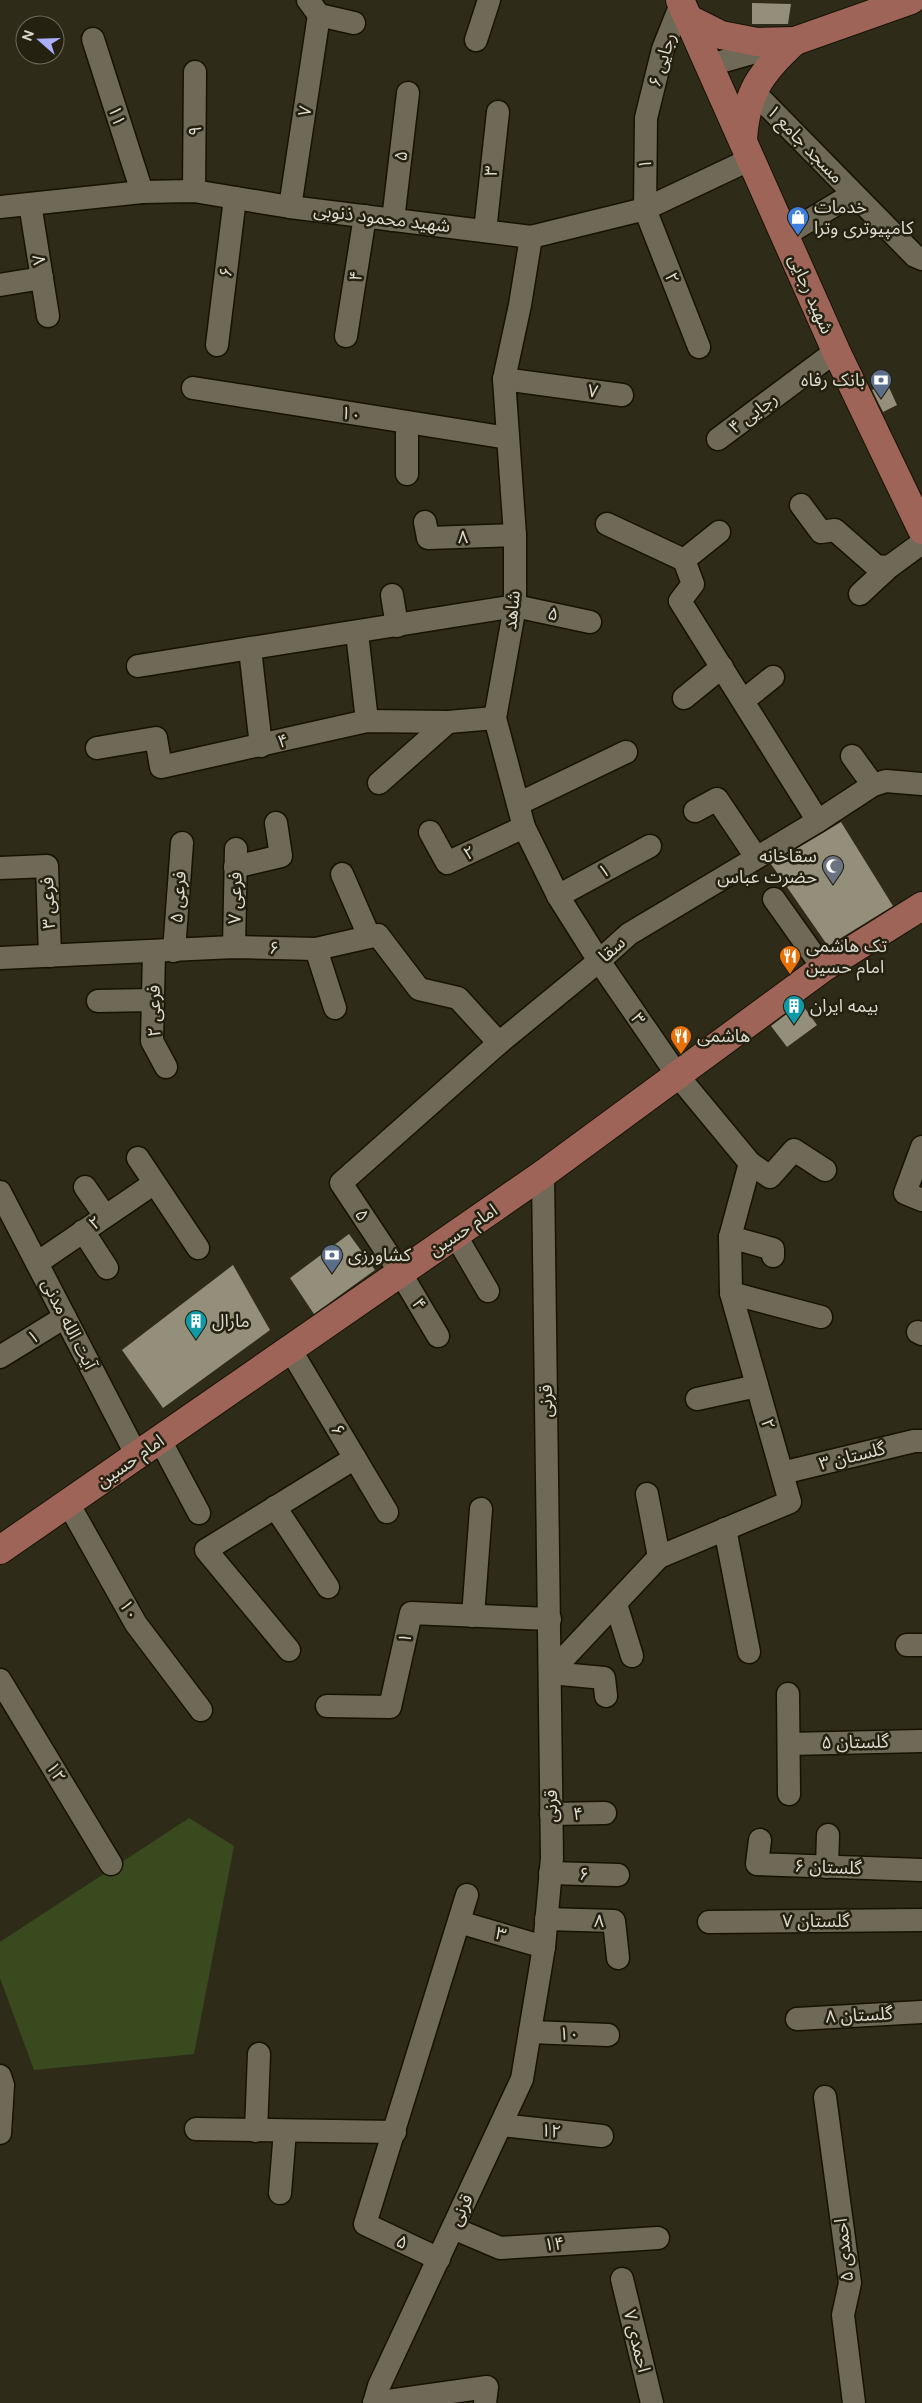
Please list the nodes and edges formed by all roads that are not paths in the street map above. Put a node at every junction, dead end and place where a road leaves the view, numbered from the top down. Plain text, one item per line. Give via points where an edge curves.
1 (489, 0) edge
2 (911, 0) edge
3 (313, 7) edge
4 (683, 8) edge
5 (354, 23) dead end
6 (93, 39) dead end
7 (476, 40) dead end
8 (794, 41) junction
9 (710, 65) junction
10 (195, 72) dead end
11 (753, 91) junction
12 (408, 93) dead end
13 (498, 112) dead end
14 (646, 118) joint
15 (747, 149) junction
16 (194, 191) junction
17 (142, 192) junction
18 (854, 194) junction
19 (235, 198) junction
20 (30, 204) junction
21 (0, 207) edge
22 (290, 207) junction
23 (645, 209) junction
24 (365, 216) junction
25 (393, 220) junction
26 (485, 231) junction
27 (785, 234) junction
28 (531, 237) junction
29 (922, 259) edge
30 (42, 278) junction
31 (0, 285) edge
32 (48, 316) dead end
33 (346, 336) dead end
34 (217, 345) dead end
35 (699, 347) dead end
36 (836, 352) junction
37 (504, 379) junction
38 (193, 388) dead end
39 (622, 395) dead end
40 (407, 423) junction
41 (508, 438) junction
42 (718, 439) dead end
43 (407, 474) dead end
44 (801, 505) dead end
45 (425, 522) dead end
46 (607, 524) dead end
47 (922, 530) edge
48 (719, 532) dead end
49 (515, 535) junction
50 (922, 542) edge
51 (684, 560) junction
52 (889, 567) junction
53 (860, 594) dead end
54 (392, 595) dead end
55 (515, 606) junction
56 (590, 622) dead end
57 (397, 626) junction
58 (356, 633) junction
59 (250, 649) junction
60 (138, 666) dead end
61 (722, 667) junction
62 (773, 677) dead end
63 (684, 698) dead end
64 (744, 700) junction
65 (495, 718) junction
66 (367, 721) junction
67 (448, 722) junction
68 (261, 746) junction
69 (97, 748) dead end
70 (626, 752) dead end
71 (852, 756) dead end
72 (379, 783) dead end
73 (922, 784) edge
74 (874, 785) junction
75 (518, 804) junction
76 (695, 811) dead end
77 (818, 822) junction
78 (276, 823) dead end
79 (524, 827) junction
80 (430, 832) dead end
81 (182, 843) dead end
82 (650, 846) dead end
83 (756, 857) junction
84 (0, 868) edge
85 (342, 874) dead end
86 (558, 896) junction
87 (774, 900) dead end
88 (922, 906) edge
89 (369, 936) junction
90 (234, 946) junction
91 (0, 949) edge
92 (316, 949) junction
93 (164, 951) junction
94 (50, 956) junction
95 (0, 958) edge
96 (599, 961) junction
97 (823, 968) junction
98 (152, 1000) junction
99 (98, 1001) dead end
100 (335, 1008) dead end
101 (500, 1043) junction
102 (166, 1067) dead end
103 (678, 1076) junction
104 (922, 1147) edge
105 (138, 1158) dead end
106 (750, 1163) junction
107 (825, 1170) dead end
108 (543, 1174) junction
109 (341, 1183) joint
110 (153, 1184) junction
111 (85, 1186) dead end
112 (0, 1192) edge
113 (922, 1200) edge
114 (105, 1216) junction
115 (83, 1231) junction
116 (456, 1236) junction
117 (730, 1237) junction
118 (198, 1248) dead end
119 (773, 1256) dead end
120 (37, 1263) junction
121 (107, 1268) dead end
122 (400, 1272) junction
123 (488, 1291) dead end
124 (731, 1293) junction
125 (65, 1317) junction
126 (821, 1317) dead end
127 (438, 1336) dead end
128 (290, 1349) junction
129 (0, 1357) edge
130 (757, 1386) junction
131 (697, 1399) dead end
132 (160, 1440) junction
133 (922, 1441) edge
134 (137, 1456) junction
135 (355, 1458) junction
136 (782, 1473) junction
137 (647, 1494) dead end
138 (68, 1503) junction
139 (276, 1507) junction
140 (481, 1509) dead end
141 (388, 1512) dead end
142 (198, 1513) dead end
143 (725, 1529) junction
144 (0, 1550) edge
145 (659, 1557) junction
146 (328, 1587) dead end
147 (616, 1604) junction
148 (473, 1616) junction
149 (550, 1620) junction
150 (288, 1650) dead end
151 (749, 1652) dead end
152 (632, 1656) dead end
153 (550, 1673) junction
154 (0, 1680) edge
155 (788, 1694) dead end
156 (606, 1696) dead end
157 (327, 1706) dead end
158 (201, 1710) dead end
159 (922, 1741) edge
160 (789, 1744) junction
161 (790, 1794) dead end
162 (605, 1813) dead end
163 (551, 1814) junction
164 (828, 1834) dead end
165 (760, 1840) dead end
166 (111, 1864) dead end
167 (827, 1867) junction
168 (922, 1870) edge
169 (550, 1874) junction
170 (618, 1875) dead end
171 (467, 1896) dead end
172 (546, 1919) junction
173 (922, 1920) edge
174 (459, 1922) junction
175 (709, 1922) dead end
176 (544, 1947) junction
177 (618, 1958) dead end
178 (922, 2012) edge
179 (797, 2019) dead end
180 (530, 2032) junction
181 (608, 2036) dead end
182 (259, 2054) dead end
183 (0, 2076) edge
184 (825, 2098) dead end
185 (501, 2125) junction
186 (196, 2129) dead end
187 (256, 2131) junction
188 (285, 2131) junction
189 (395, 2132) junction
190 (0, 2133) edge
191 (602, 2136) dead end
192 (280, 2193) dead end
193 (453, 2228) junction
194 (658, 2238) dead end
195 (440, 2259) junction
196 (622, 2279) dead end
197 (486, 2395) edge
198 (374, 2403) edge
199 (652, 2403) edge
200 (854, 2403) edge

1 - 7 street
2 - 8 main road
3 - 5 street
3 - 22 street, ۷
4 - 8 main road via 721,35 757,42
4 - 9 main road, شهید رجایی
4 - 14 street, رجایی ۶ via 663,49
6 - 17 street, ۱۱
8 - 9 street
8 - 11 main road via 770,63
9 - 15 main road, شهید رجایی
10 - 16 street, ۹
11 - 15 main road via 747,106
11 - 18 street, مسجد جامع ۱
12 - 25 street, ۵
13 - 26 street, ۳
14 - 23 street, ۱
15 - 23 street, شهید محمود ذنوبی
15 - 27 main road, شهید رجایی
16 - 17 street, شهید محمود ذنوبی
16 - 19 street, شهید محمود ذنوبی
17 - 20 street, شهید محمود ذنوبی
18 - 27 street
18 - 29 street, مسجد جامع ۱ via 915,256
19 - 22 street, شهید محمود ذنوبی
19 - 34 street, ۶
20 - 21 street, شهید محمود ذنوبی
20 - 30 street, ۸
22 - 24 street, شهید محمود ذنوبی
23 - 28 street, شهید محمود ذنوبی
23 - 35 street, ۲
24 - 25 street, شهید محمود ذنوبی
24 - 33 street, ۴
25 - 26 street, شهید محمود ذنوبی
26 - 28 street, شهید محمود ذنوبی
27 - 36 main road, شهید رجایی
28 - 37 street, شاهد
30 - 31 street
30 - 32 street, ۸
36 - 42 street, رجایی ۴
36 - 47 main road, شهید رجایی
37 - 39 street, ۷
37 - 41 street, شاهد
38 - 40 street, ۱۰
40 - 41 street, ۱۰
40 - 43 street
41 - 49 street, شاهد
44 - 52 street via 821,532 835,530 876,566
45 - 49 street, ۸ via 428,538
46 - 51 street
48 - 51 street
49 - 55 street, شاهد
50 - 52 street
51 - 61 street via 693,584 680,601
52 - 53 street
54 - 57 street
55 - 56 street, ۵
55 - 57 street
55 - 65 street, شاهد
57 - 58 street
58 - 59 street
58 - 66 street
59 - 60 street
59 - 68 street
61 - 63 street
61 - 64 street
62 - 64 street
64 - 77 street
65 - 67 street, ۴
65 - 75 street, شاهد
66 - 67 street, ۴
66 - 68 street, ۴
67 - 72 street
68 - 69 street, ۴ via 161,767 156,738
70 - 75 street
71 - 74 street
73 - 74 street, سقا via 886,781
74 - 77 street, سقا
75 - 79 street, شاهد
76 - 83 street via 717,799
77 - 83 street, سقا
78 - 90 street, فرعی ۷ via 281,856 235,858
79 - 80 street, ۲ via 447,863
79 - 86 street, شاهد
81 - 93 street, فرعی ۵
82 - 86 street, ۱
83 - 96 street, سقا via 628,934
84 - 94 street, فرعی ۳ via 47,866
85 - 89 street
86 - 96 street, شاهد
87 - 97 street
88 - 97 main road, امام حسین via 858,941
89 - 92 street, ۶
89 - 101 street via 378,935 419,989 458,998
90 - 92 street, ۶
90 - 93 street, ۶
91 - 95 street
92 - 100 street
93 - 94 street, ۶
93 - 98 street, فرعی ۲
94 - 95 street, ۶
96 - 101 street, سقا
96 - 103 street, ۳
97 - 103 main road, امام حسین
98 - 99 street
98 - 102 street, فرعی ۲ via 152,1040
101 - 109 street, سقا
103 - 106 street
103 - 108 main road, امام حسین
104 - 113 street via 904,1193
105 - 110 street
106 - 107 street via 770,1177 794,1150
106 - 117 street, ۲
108 - 116 main road, امام حسین
108 - 149 street, قرنی
109 - 122 street, ۵
110 - 114 street, ۲
110 - 118 street
111 - 114 street
112 - 120 street, آیت الله مدنی
114 - 115 street, ۲
115 - 120 street, ۲
115 - 121 street
116 - 122 main road, امام حسین
116 - 123 street
117 - 119 street via 772,1249
117 - 124 street, ۲
120 - 125 street, آیت الله مدنی
122 - 127 street, ۴
122 - 128 main road, امام حسین
124 - 126 street
124 - 130 street, ۲
125 - 129 street, ۱
125 - 134 street, آیت الله مدنی
128 - 132 main road, امام حسین
128 - 135 street, ۶
130 - 131 street
130 - 136 street, ۲
132 - 134 main road, امام حسین
132 - 142 street
133 - 136 street, گلستان ۳
134 - 138 main road, امام حسین
135 - 139 street
135 - 141 street, ۶
136 - 143 street, ۲ via 790,1502
137 - 145 street
138 - 144 main road, امام حسین
138 - 158 street, ۱۰ via 136,1624
139 - 146 street
139 - 150 street via 206,1550
140 - 148 street
143 - 145 street, ۲
143 - 151 street
145 - 147 street, ۲
147 - 152 street
147 - 153 street, ۲
148 - 149 street, ۱
148 - 157 street, ۱ via 410,1613 390,1707
149 - 153 street, قرنی
153 - 156 street via 604,1678
153 - 163 street, قرنی
154 - 166 street, ۱۲
155 - 160 street
159 - 160 street, گلستان ۵
160 - 161 street
162 - 163 street, ۴
163 - 169 street, قرنی
164 - 167 street
165 - 167 street, گلستان ۶ via 757,1864
167 - 168 street, گلستان ۶
169 - 170 street, ۶
169 - 172 street, قرنی
171 - 174 street
172 - 176 street, قرنی
172 - 177 street, ۸ via 614,1921
173 - 175 street, گلستان ۷
174 - 176 street, ۳
174 - 189 street
176 - 180 street, قرنی
178 - 179 street, گلستان ۸
180 - 181 street, ۱۰
180 - 185 street, قرنی via 522,2079
182 - 187 street
183 - 190 street
184 - 200 street, احمدی ۵ via 850,2283 843,2315
185 - 191 street, ۱۲
185 - 193 street, قرنی
186 - 187 street
187 - 188 street
188 - 189 street
188 - 192 street
189 - 195 street, ۵ via 365,2224
193 - 194 street, ۱۴ via 500,2248
193 - 195 street, قرنی
195 - 198 street, قرنی via 379,2386
196 - 199 street, احمدی ۷
197 - 198 street

